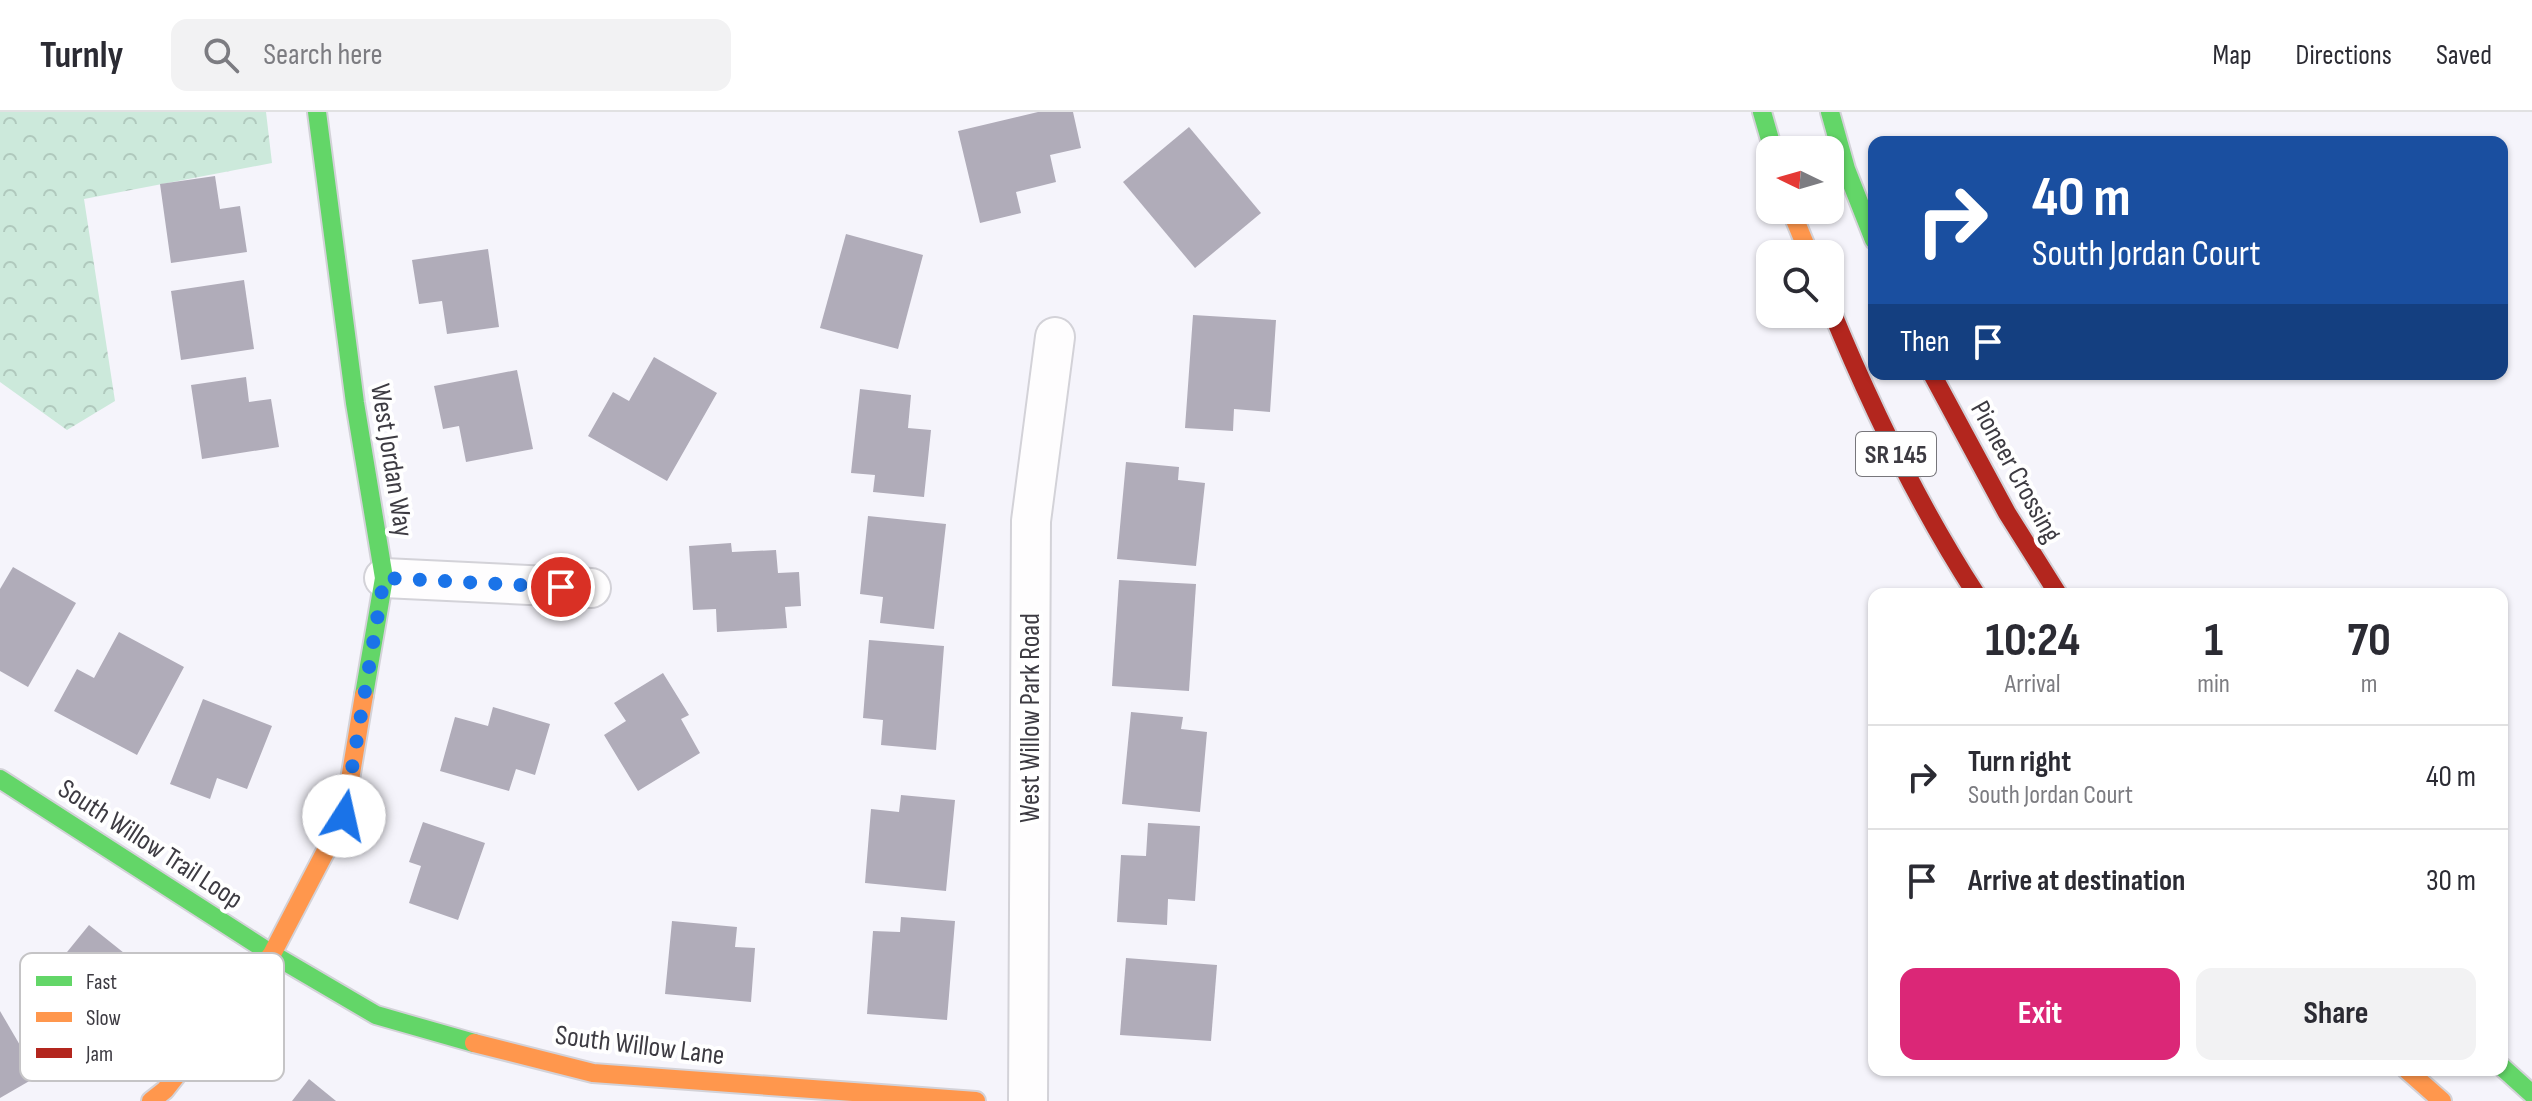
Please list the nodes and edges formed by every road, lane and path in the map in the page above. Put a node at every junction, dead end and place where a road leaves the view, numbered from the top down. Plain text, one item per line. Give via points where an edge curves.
1 (317, 112) edge
2 (1762, 112) edge
3 (1830, 112) edge
4 (1769, 136) edge
5 (1868, 225) edge
6 (1839, 328) edge
7 (1055, 337) dead end
8 (1935, 380) edge
9 (384, 578) junction
10 (591, 588) dead end
11 (1972, 588) edge
12 (2054, 588) edge
13 (0, 779) edge
14 (270, 953) edge
15 (273, 953) edge
16 (284, 961) edge
17 (2508, 1072) edge
18 (2414, 1076) edge
19 (172, 1081) edge
20 (592, 1087) edge
21 (2532, 1094) edge
22 (151, 1101) edge
23 (976, 1101) edge
24 (1028, 1101) edge
25 (2442, 1101) edge

1 - 9 main road, West Jordan Way
2 - 4 main road
3 - 5 main road
6 - 11 main road, SR 145 via 1908,479
7 - 24 street, West Willow Park Road via 1031,521
8 - 12 main road, Pioneer Crossing / SR 145 via 1980,467
9 - 10 street
9 - 15 main road, West Jordan Way via 344,816
13 - 14 main road, South Willow Trail Loop
16 - 20 main road, South Willow Lane via 376,1015 514,1055
17 - 21 main road
18 - 25 main road
19 - 22 main road, West Jordan Way
20 - 23 main road, South Willow Lane

